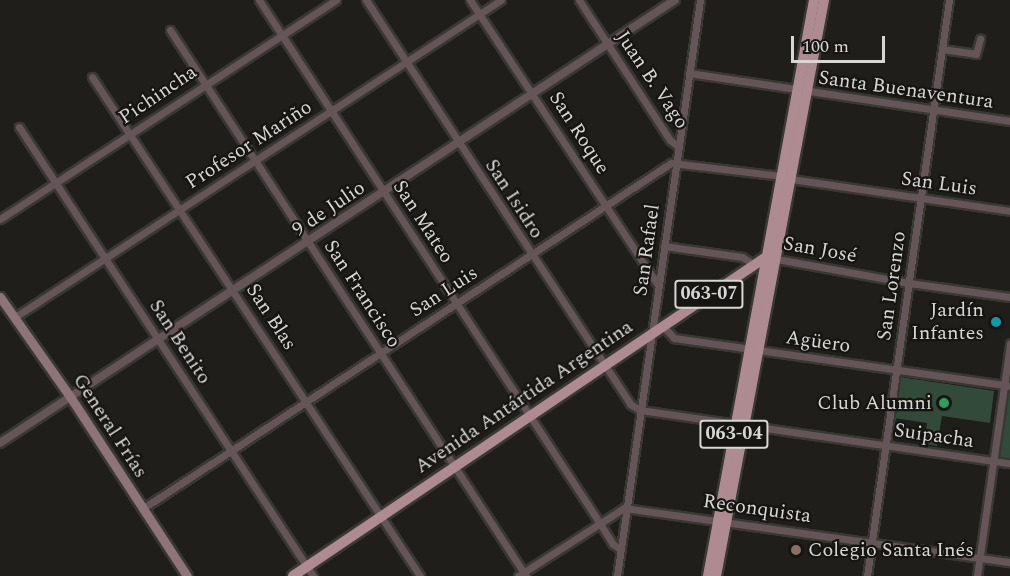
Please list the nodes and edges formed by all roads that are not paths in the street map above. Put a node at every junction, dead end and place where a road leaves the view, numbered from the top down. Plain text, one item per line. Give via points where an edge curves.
1 (260, 0) edge
2 (336, 0) edge
3 (366, 0) edge
4 (470, 0) edge
5 (501, 0) edge
6 (579, 0) edge
7 (675, 0) edge
8 (700, 0) edge
9 (814, 0) edge
10 (824, 0) edge
11 (949, 0) edge
12 (479, 14) junction
13 (170, 30) dead end
14 (282, 34) junction
15 (980, 39) dead end
16 (608, 45) junction
17 (942, 49) junction
18 (404, 62) junction
19 (690, 73) junction
20 (92, 77) dead end
21 (205, 84) junction
22 (803, 92) junction
23 (533, 94) junction
24 (331, 110) junction
25 (934, 110) junction
26 (1010, 121) edge
27 (19, 126) dead end
28 (130, 135) junction
29 (458, 144) junction
30 (679, 147) junction
31 (256, 162) junction
32 (676, 162) junction
33 (786, 178) junction
34 (56, 184) junction
35 (384, 192) junction
36 (922, 198) junction
37 (607, 207) junction
38 (180, 210) junction
39 (1010, 211) edge
40 (0, 219) edge
41 (309, 242) junction
42 (664, 246) junction
43 (531, 255) junction
44 (773, 256) junction
45 (106, 259) junction
46 (753, 264) junction
47 (909, 283) junction
48 (658, 285) junction
49 (234, 290) junction
50 (0, 297) edge
51 (1010, 297) edge
52 (456, 304) junction
53 (3, 308) edge
54 (15, 317) junction
55 (662, 325) junction
56 (652, 333) junction
57 (158, 340) junction
58 (1010, 343) edge
59 (755, 349) junction
60 (381, 352) junction
61 (603, 367) junction
62 (897, 370) junction
63 (1007, 386) edge
64 (71, 398) junction
65 (307, 401) junction
66 (639, 410) junction
67 (529, 416) junction
68 (740, 424) junction
69 (0, 443) edge
70 (885, 446) junction
71 (231, 451) junction
72 (992, 461) junction
73 (1010, 463) edge
74 (454, 466) junction
75 (627, 508) junction
76 (142, 509) junction
77 (381, 515) junction
78 (724, 521) junction
79 (599, 522) junction
80 (871, 542) junction
81 (621, 550) junction
82 (979, 558) junction
83 (1010, 562) edge
84 (310, 571) edge
85 (523, 575) edge
86 (188, 576) edge
87 (293, 576) edge
88 (420, 576) edge
89 (618, 576) edge
90 (708, 576) edge
91 (716, 576) edge
92 (867, 576) edge
93 (977, 576) edge

1 - 14 street, San Mateo
2 - 14 street, Pichincha
3 - 18 street, San Isidro
4 - 12 street, San Roque
5 - 12 street, Profesor Mariño
6 - 16 street, Juan B. Vago
7 - 16 street, 9 de Julio
8 - 19 street, San Rafael
9 - 22 main road, 063-04
10 - 22 main road, 063-04
11 - 17 street, San Lorenzo
12 - 18 street, Profesor Mariño
12 - 23 street, San Roque
13 - 21 street, San Francisco
14 - 21 street, Pichincha
14 - 24 street, San Mateo
15 - 17 street via 975,54
16 - 23 street, 9 de Julio
16 - 30 street, Juan B. Vago via 670,140
17 - 25 street, San Lorenzo
18 - 24 street, Profesor Mariño
18 - 29 street, San Isidro
19 - 22 street, Santa Buenaventura
19 - 30 street, San Rafael
20 - 28 street, San Blas
21 - 28 street, Pichincha
21 - 31 street, San Francisco
22 - 25 street, Santa Buenaventura
22 - 33 main road, 063-04
23 - 29 street, 9 de Julio
23 - 37 street, San Roque
24 - 31 street, Profesor Mariño
24 - 35 street, San Mateo
25 - 26 street, Santa Buenaventura
25 - 36 street, San Lorenzo
27 - 34 street, San Benito
28 - 34 street, Pichincha
28 - 38 street, San Blas
29 - 35 street, 9 de Julio
29 - 43 street, San Isidro
30 - 32 street, San Rafael
31 - 38 street, Profesor Mariño
31 - 41 street, San Francisco
32 - 33 street, San Luis
32 - 37 street, San Luis
32 - 42 street, San Rafael
33 - 36 street, San Luis
33 - 44 main road, 063-04
34 - 40 street, Pichincha
34 - 45 street, San Benito
35 - 41 street, 9 de Julio
35 - 52 street, San Mateo
36 - 39 street, San Luis
36 - 47 street, San Lorenzo
37 - 43 street, San Luis
37 - 48 street, San Roque
38 - 45 street, Profesor Mariño
38 - 49 street, San Blas
41 - 49 street, 9 de Julio
41 - 60 street, San Francisco
42 - 46 street via 742,257
42 - 48 street, San Rafael
43 - 52 street, San Luis
43 - 61 street, San Isidro
44 - 46 main road, Avenida Antártida Argentina / 063-07
44 - 47 street, San José
44 - 59 main road, 063-04
45 - 54 street, Profesor Mariño
45 - 57 street, San Benito
46 - 55 main road, Avenida Antártida Argentina / 063-07
47 - 51 street, San José
47 - 62 street, San Lorenzo
48 - 56 street, San Rafael
49 - 57 street, 9 de Julio
49 - 65 street, San Blas
50 - 53 main road, General Frías
52 - 60 street, San Luis
52 - 67 street, San Mateo
53 - 54 main road, General Frías
54 - 64 main road, General Frías
55 - 56 main road, Avenida Antártida Argentina / 063-07
55 - 59 street, Agüero via 674,338
56 - 61 main road, Avenida Antártida Argentina / 063-07
56 - 66 street, San Rafael
57 - 64 street, 9 de Julio
57 - 71 street, San Benito
58 - 63 street
59 - 62 street, Agüero
59 - 68 main road, 063-04
60 - 65 street, San Luis
60 - 74 street, San Francisco
61 - 66 street, San Isidro via 630,404
61 - 67 main road, Avenida Antártida Argentina / 063-07
62 - 63 street, Agüero
62 - 70 street, San Lorenzo
63 - 72 street
64 - 69 street, 9 de Julio
64 - 76 main road, General Frías
65 - 71 street, San Luis
65 - 77 street, San Blas
66 - 68 street, Suipacha
66 - 75 street, San Rafael
67 - 74 main road, Avenida Antártida Argentina / 063-07
67 - 79 street, San Mateo
68 - 70 street, Suipacha
68 - 78 main road, 063-04
70 - 72 street, Suipacha
70 - 80 street, San Lorenzo
71 - 76 street, San Luis
71 - 84 street, San Benito
72 - 73 street, Suipacha
72 - 82 street
74 - 77 main road, Avenida Antártida Argentina / 063-07
74 - 85 street, San Francisco
75 - 78 street, Reconquista
75 - 79 street
75 - 81 street, San Rafael
76 - 86 main road, General Frías
77 - 84 main road, Avenida Antártida Argentina / 063-07
77 - 88 street, San Blas
78 - 80 street, Reconquista
78 - 90 main road, 063-04
78 - 91 main road, 063-04
79 - 81 street, San Mateo
79 - 85 street
80 - 82 street, Reconquista
80 - 92 street, San Lorenzo
81 - 89 street, San Rafael
82 - 83 street, Reconquista
82 - 93 street
84 - 87 main road, Avenida Antártida Argentina / 063-07

